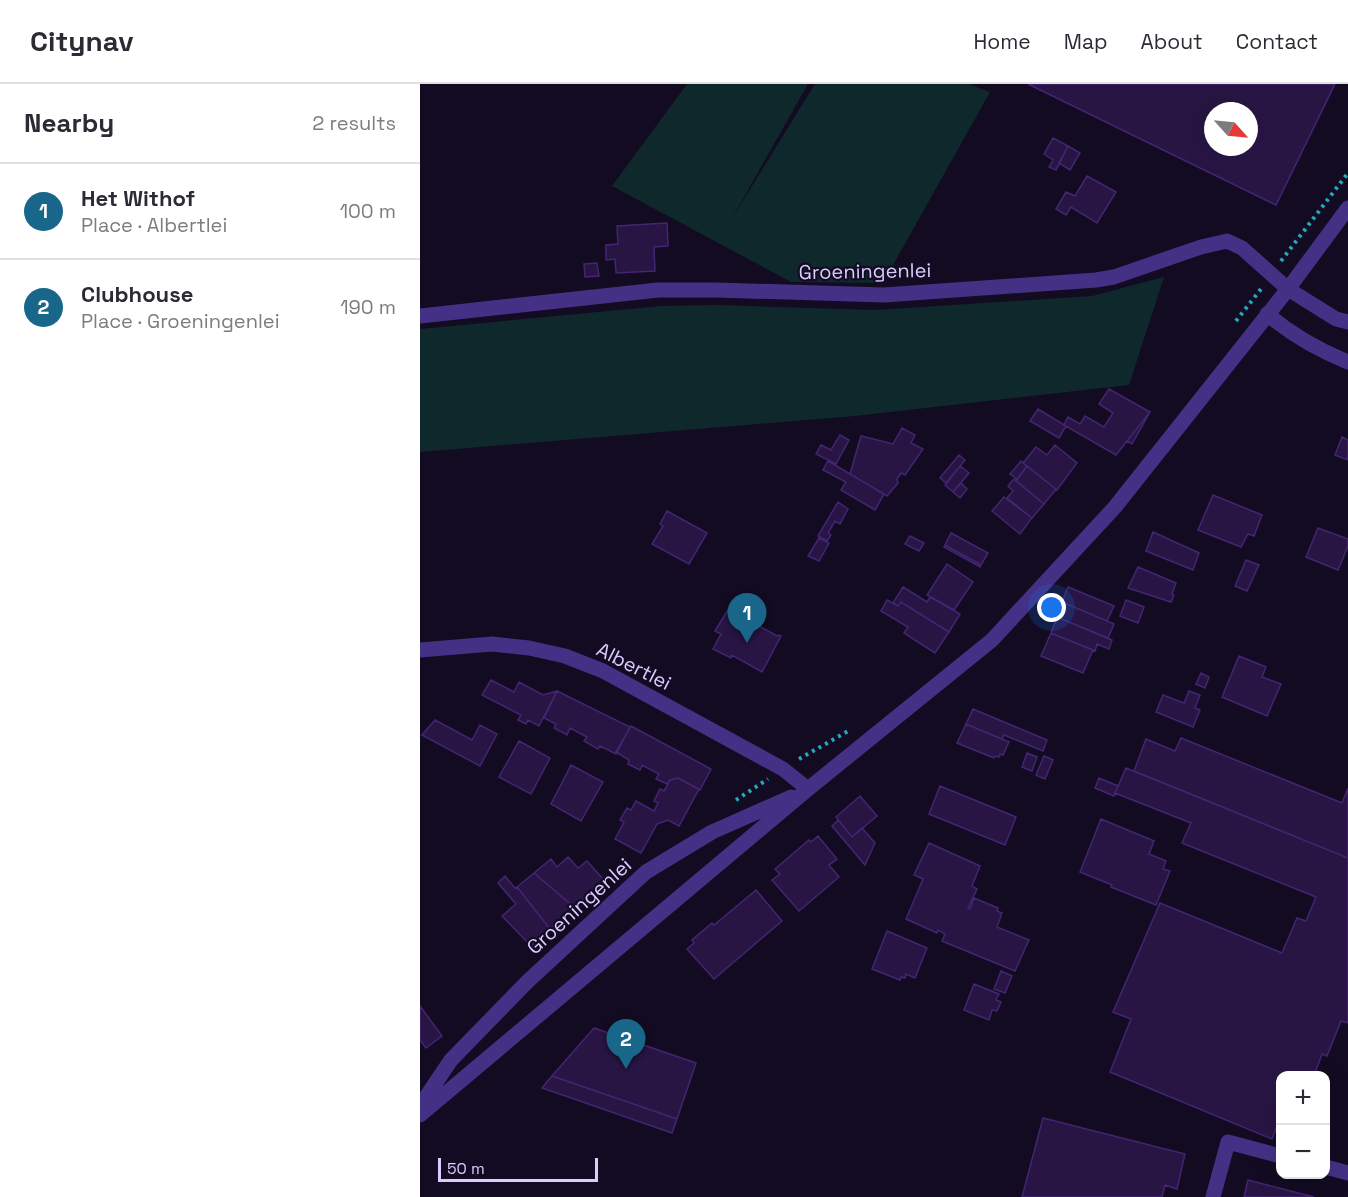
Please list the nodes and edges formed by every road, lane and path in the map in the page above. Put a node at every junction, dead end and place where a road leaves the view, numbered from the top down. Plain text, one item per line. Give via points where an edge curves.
1 (1348, 173) edge
2 (1348, 208) edge
3 (1272, 273) junction
4 (1287, 289) junction
5 (1267, 314) junction
6 (420, 316) edge
7 (1348, 322) edge
8 (1230, 330) dead end
9 (1348, 362) edge
10 (420, 650) edge
11 (859, 724) dead end
12 (783, 769) junction
13 (808, 789) junction
14 (420, 1106) edge
15 (420, 1115) edge
16 (1276, 1154) edge
17 (1330, 1168) edge
18 (1348, 1173) edge
19 (1213, 1197) edge

1 - 3 path
2 - 4 street, Groeningenlei
3 - 4 street, Groeningenlei
3 - 6 street, Groeningenlei via 1227,241 1096,280 884,295 658,290
3 - 8 path
4 - 5 street, Groeningenlei
4 - 7 street, Groeningenlei via 1336,320
5 - 9 street via 1319,350
5 - 13 street, Groeningenlei via 1115,507 992,640
10 - 12 street, Albertlei via 492,644 565,656 603,671
11 - 12 path
12 - 13 street, Albertlei
13 - 14 street, Groeningenlei via 712,832 646,872 527,982 451,1060
13 - 15 street, Groeningenlei
16 - 19 street via 1228,1142
17 - 18 street

